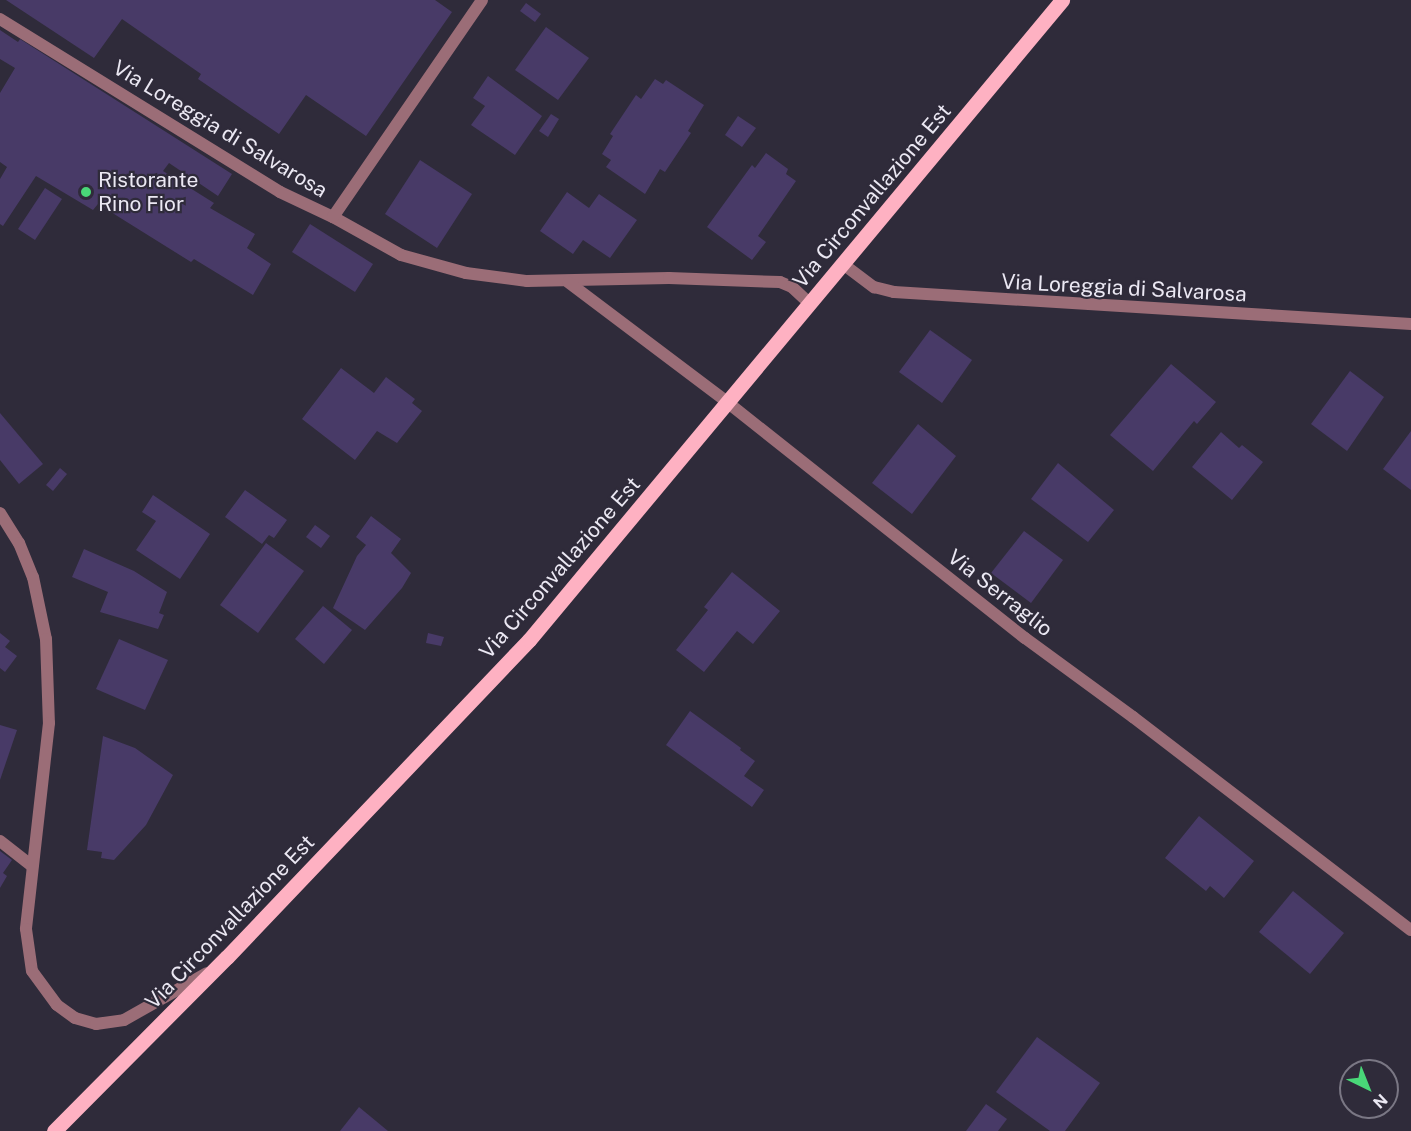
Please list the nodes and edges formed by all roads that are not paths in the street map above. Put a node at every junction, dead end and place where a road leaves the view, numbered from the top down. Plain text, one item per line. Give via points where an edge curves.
1 (482, 0) edge
2 (1062, 0) edge
3 (0, 19) edge
4 (333, 217) junction
5 (843, 264) junction
6 (568, 282) junction
7 (810, 304) junction
8 (1411, 324) edge
9 (727, 402) junction
10 (0, 513) edge
11 (0, 841) edge
12 (32, 866) junction
13 (1411, 930) edge
14 (216, 968) junction
15 (54, 1131) edge

1 - 4 street
2 - 5 main road, Via Circonvallazione Est
3 - 4 street, Via Loreggia di Salvarosa via 280,192
4 - 6 street, Via Loreggia di Salvarosa via 381,245 426,263 476,275
5 - 7 main road, Via Circonvallazione Est
5 - 8 street, Via Loreggia di Salvarosa via 869,285 894,292
6 - 7 street, Via Loreggia di Salvarosa via 669,278 780,282 792,287
6 - 9 street, Via Serraglio
7 - 9 main road, Via Circonvallazione Est
9 - 13 street, Via Serraglio via 1025,638
9 - 14 main road, Via Circonvallazione Est via 528,640
10 - 12 street via 19,543 33,577 46,639 49,723
11 - 12 street
12 - 14 street via 26,929 29,963 38,982 64,1011 96,1024 124,1020
14 - 15 main road, Via Circonvallazione Est

